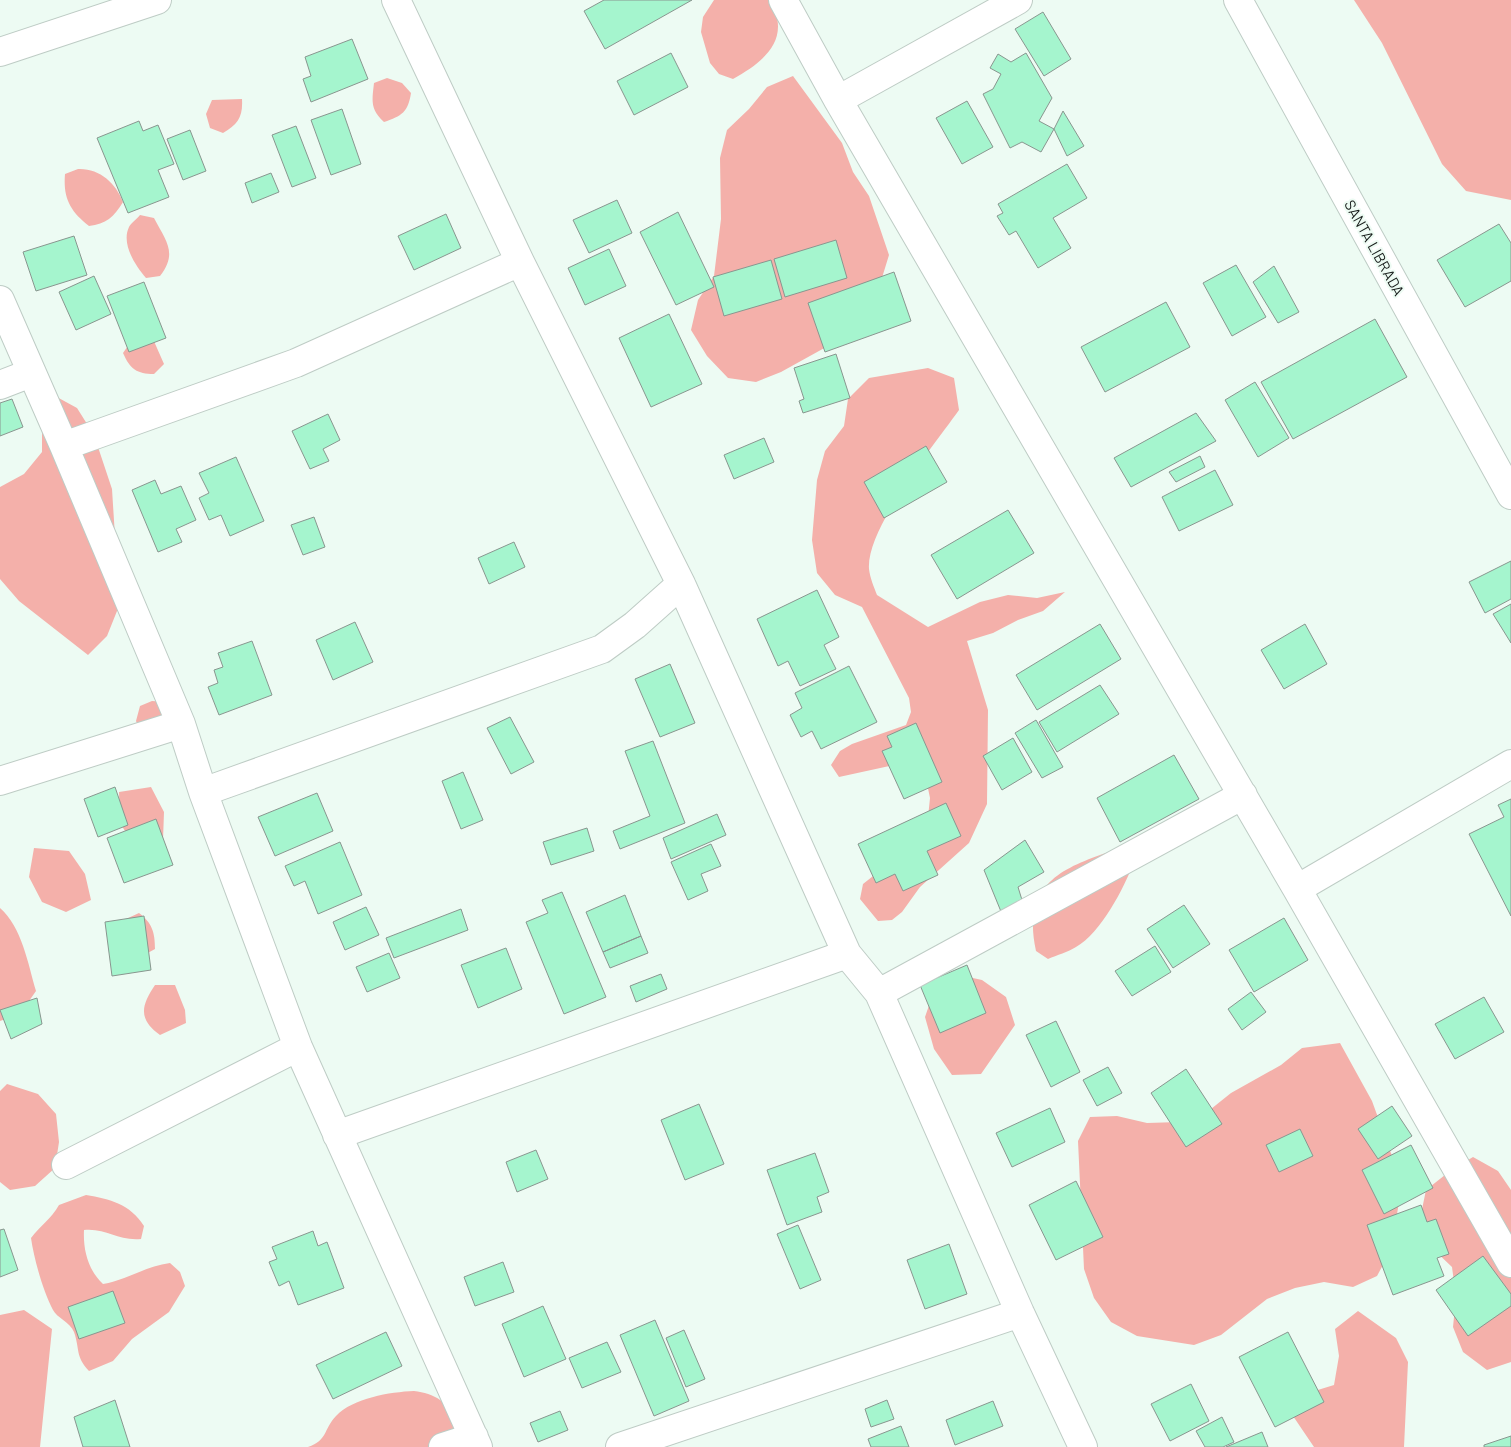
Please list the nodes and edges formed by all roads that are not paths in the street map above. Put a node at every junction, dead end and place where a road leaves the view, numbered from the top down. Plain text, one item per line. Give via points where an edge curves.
1 (157, 0) edge
2 (396, 0) edge
3 (783, 0) edge
4 (1018, 0) edge
5 (1238, 0) edge
6 (0, 52) edge
7 (838, 100) junction
8 (520, 262) junction
9 (0, 300) edge
10 (31, 373) junction
11 (0, 385) edge
12 (64, 446) junction
13 (1509, 487) edge
14 (680, 584) junction
15 (181, 724) junction
16 (1511, 764) edge
17 (0, 781) edge
18 (203, 792) junction
19 (1243, 795) junction
20 (1297, 889) junction
21 (848, 954) junction
22 (878, 994) junction
23 (298, 1047) junction
24 (337, 1135) junction
25 (66, 1165) dead end
26 (1511, 1263) edge
27 (1020, 1313) junction
28 (476, 1442) edge
29 (443, 1447) edge
30 (620, 1447) edge
31 (1083, 1447) edge

1 - 6 street
2 - 8 street
3 - 7 street
4 - 7 street
5 - 13 street, SANTA LIBRADA
7 - 19 street
8 - 12 street via 296,363
8 - 14 street
9 - 10 street
10 - 11 street
10 - 12 street
12 - 15 street
14 - 18 street via 635,625 602,649
14 - 21 street
15 - 17 street
15 - 18 street
16 - 20 street
18 - 23 street
19 - 20 street
19 - 22 street
20 - 26 street
21 - 22 street
21 - 24 street
22 - 27 street
23 - 24 street
23 - 25 street
24 - 28 street
27 - 30 street
27 - 31 street
28 - 29 street

